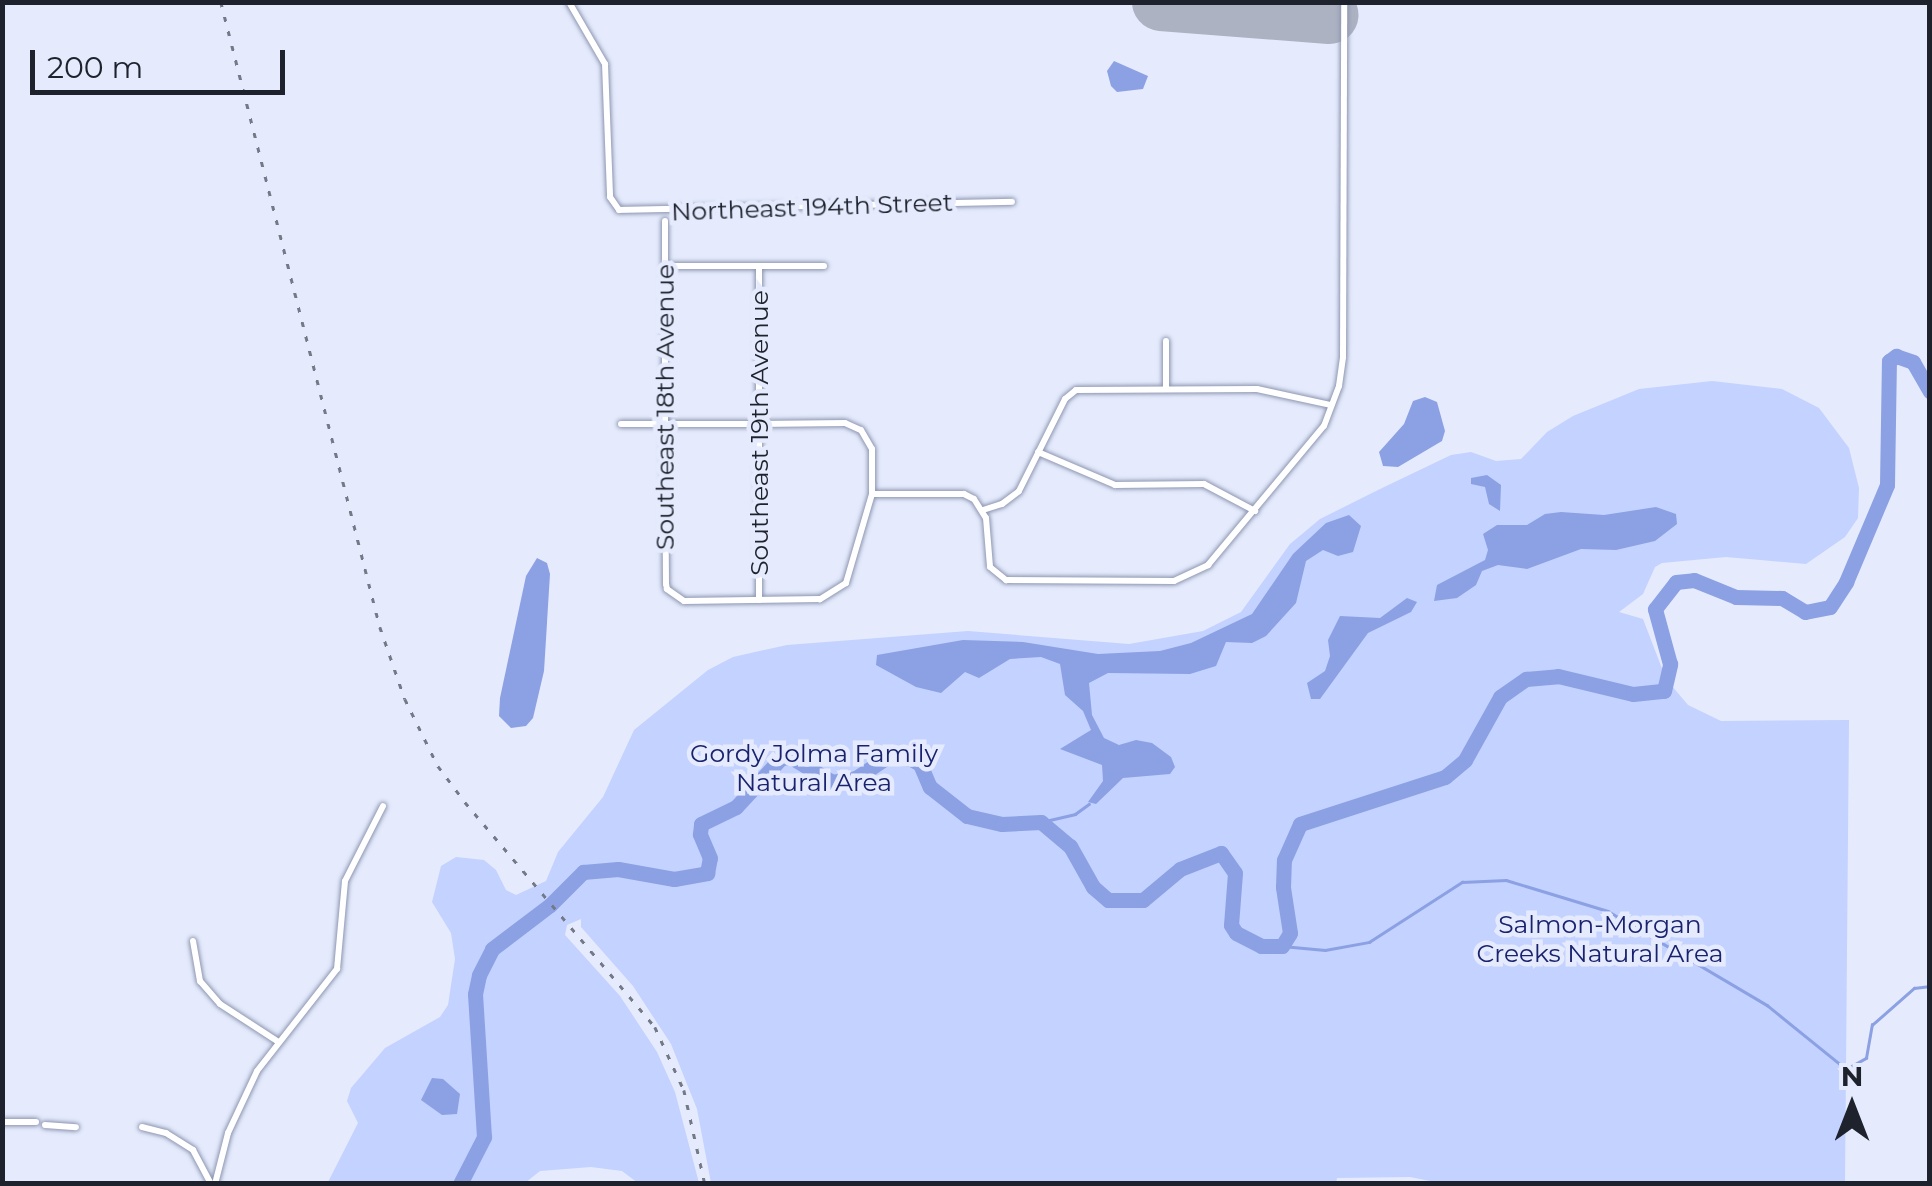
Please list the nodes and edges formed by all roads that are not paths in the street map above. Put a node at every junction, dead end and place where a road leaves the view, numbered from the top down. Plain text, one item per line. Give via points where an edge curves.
1 (570, 2) edge
2 (1344, 2) edge
3 (1012, 202) dead end
4 (665, 221) dead end
5 (665, 266) junction
6 (759, 266) junction
7 (824, 266) dead end
8 (1166, 342) dead end
9 (1166, 388) junction
10 (1331, 405) junction
11 (622, 424) dead end
12 (666, 424) junction
13 (759, 424) junction
14 (1038, 452) junction
15 (872, 494) junction
16 (983, 510) junction
17 (1256, 512) junction
18 (759, 600) junction
19 (384, 806) dead end
20 (193, 942) dead end
21 (276, 1042) junction
22 (2, 1122) edge
23 (36, 1122) dead end
24 (45, 1125) dead end
25 (76, 1127) dead end
26 (142, 1127) dead end
27 (213, 1184) edge

1 - 3 street, Northeast 194th Street via 607,72 613,206 626,212
2 - 10 street via 1343,357
4 - 5 street, Southeast 18th Avenue
5 - 6 street
5 - 12 street, Southeast 18th Avenue
6 - 7 street
6 - 13 street, Southeast 19th Avenue
8 - 9 street
9 - 10 street via 1257,389
9 - 14 street via 1072,392
10 - 17 street via 1324,426
11 - 12 street
12 - 13 street
12 - 18 street, Southeast 18th Avenue via 670,593 684,601
13 - 15 street via 845,423 862,430 872,448
13 - 18 street, Southeast 19th Avenue
14 - 16 street via 1016,494
14 - 17 street via 1115,486 1204,484
15 - 16 street via 964,494
15 - 18 street via 849,578 837,592 820,599
16 - 17 street via 988,561 997,576 1016,582 1190,577
19 - 21 street via 346,881 337,969
20 - 21 street via 200,982
21 - 27 street via 228,1133
22 - 23 street
24 - 25 street
26 - 27 street via 193,1150

